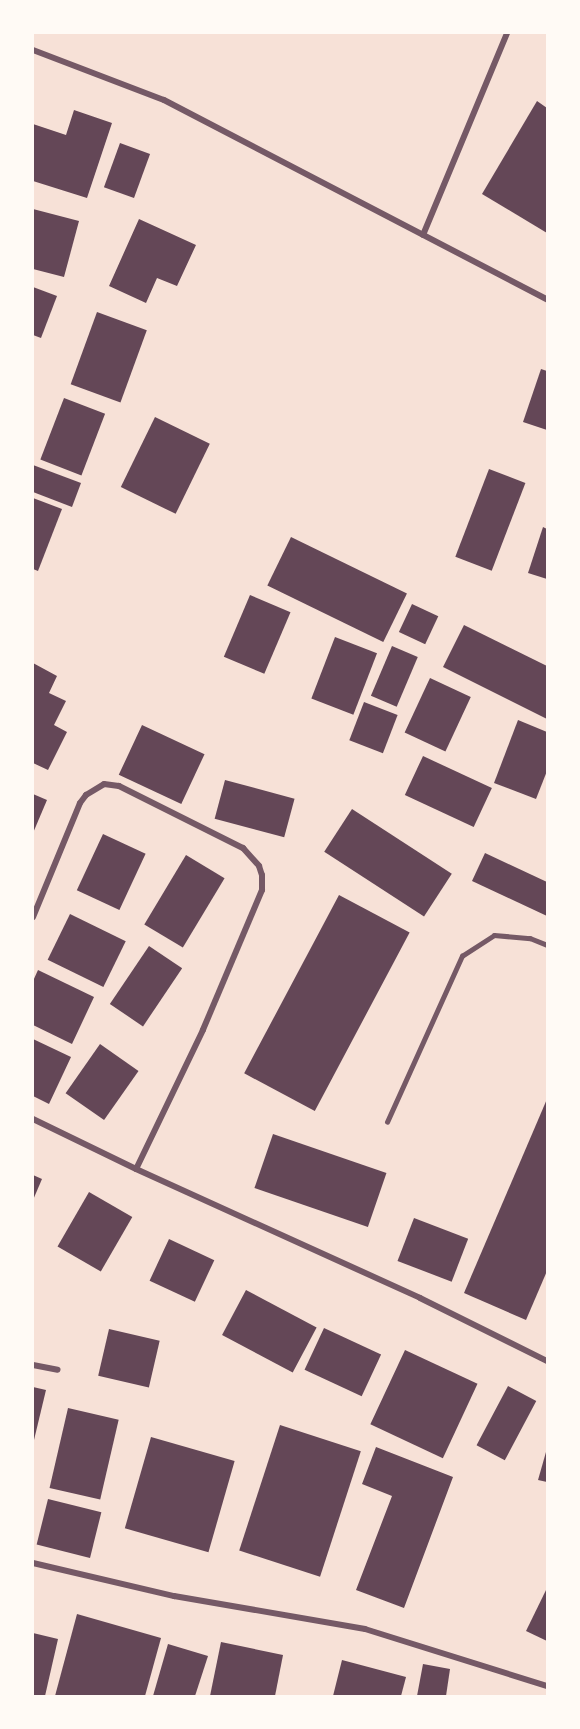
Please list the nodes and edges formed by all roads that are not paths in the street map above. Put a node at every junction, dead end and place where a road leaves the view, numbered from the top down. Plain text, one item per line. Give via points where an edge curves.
1 (507, 33) edge
2 (33, 50) edge
3 (423, 235) junction
4 (547, 299) edge
5 (33, 917) edge
6 (547, 945) edge
7 (33, 1119) edge
8 (387, 1122) dead end
9 (136, 1169) junction
10 (547, 1361) edge
11 (33, 1365) edge
12 (58, 1370) dead end
13 (33, 1563) edge
14 (547, 1686) edge

1 - 3 street
2 - 3 street via 164,100
3 - 4 street
5 - 9 street via 80,803 104,784 119,786 243,848 259,866 262,890 203,1030
6 - 8 lane via 530,938 494,935 462,956
7 - 9 street
9 - 10 street via 420,1298
11 - 12 street
13 - 14 street via 174,1596 366,1629

